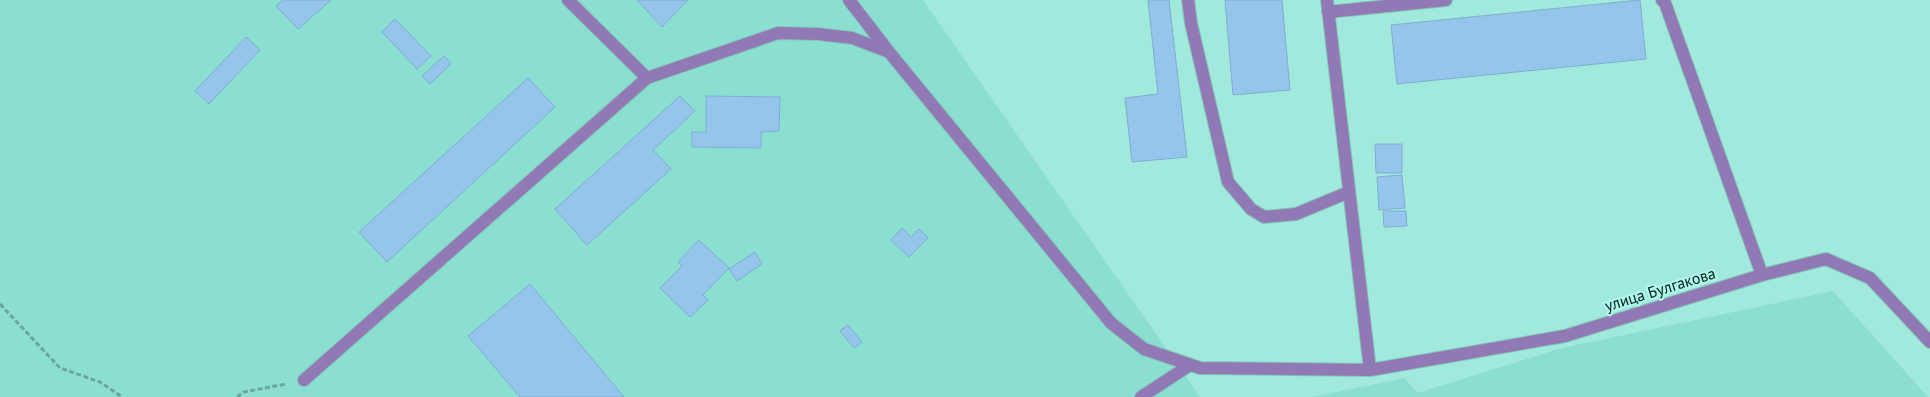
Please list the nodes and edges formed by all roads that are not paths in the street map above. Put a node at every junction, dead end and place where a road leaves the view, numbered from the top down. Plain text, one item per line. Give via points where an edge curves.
1 (568, 0) edge
2 (849, 0) edge
3 (1188, 0) edge
4 (1446, 0) edge
5 (1662, 0) edge
6 (1328, 6) edge
7 (889, 52) junction
8 (647, 78) junction
9 (1349, 192) junction
10 (1762, 275) junction
11 (1930, 342) edge
12 (1190, 365) junction
13 (1370, 370) junction
14 (304, 380) road end
15 (1140, 397) edge

1 - 8 street
2 - 7 street, улица Булгакова
3 - 9 street via 1228,182 1251,209 1264,217 1296,214
4 - 6 street
5 - 10 street
6 - 9 street
7 - 8 street via 852,38 778,33
7 - 12 street, улица Булгакова via 1111,323 1144,349
8 - 14 street
9 - 13 street
10 - 11 street, улица Булгакова via 1826,259 1870,278
10 - 13 street, улица Булгакова via 1565,336
12 - 13 street, улица Булгакова via 1200,368
12 - 15 street

